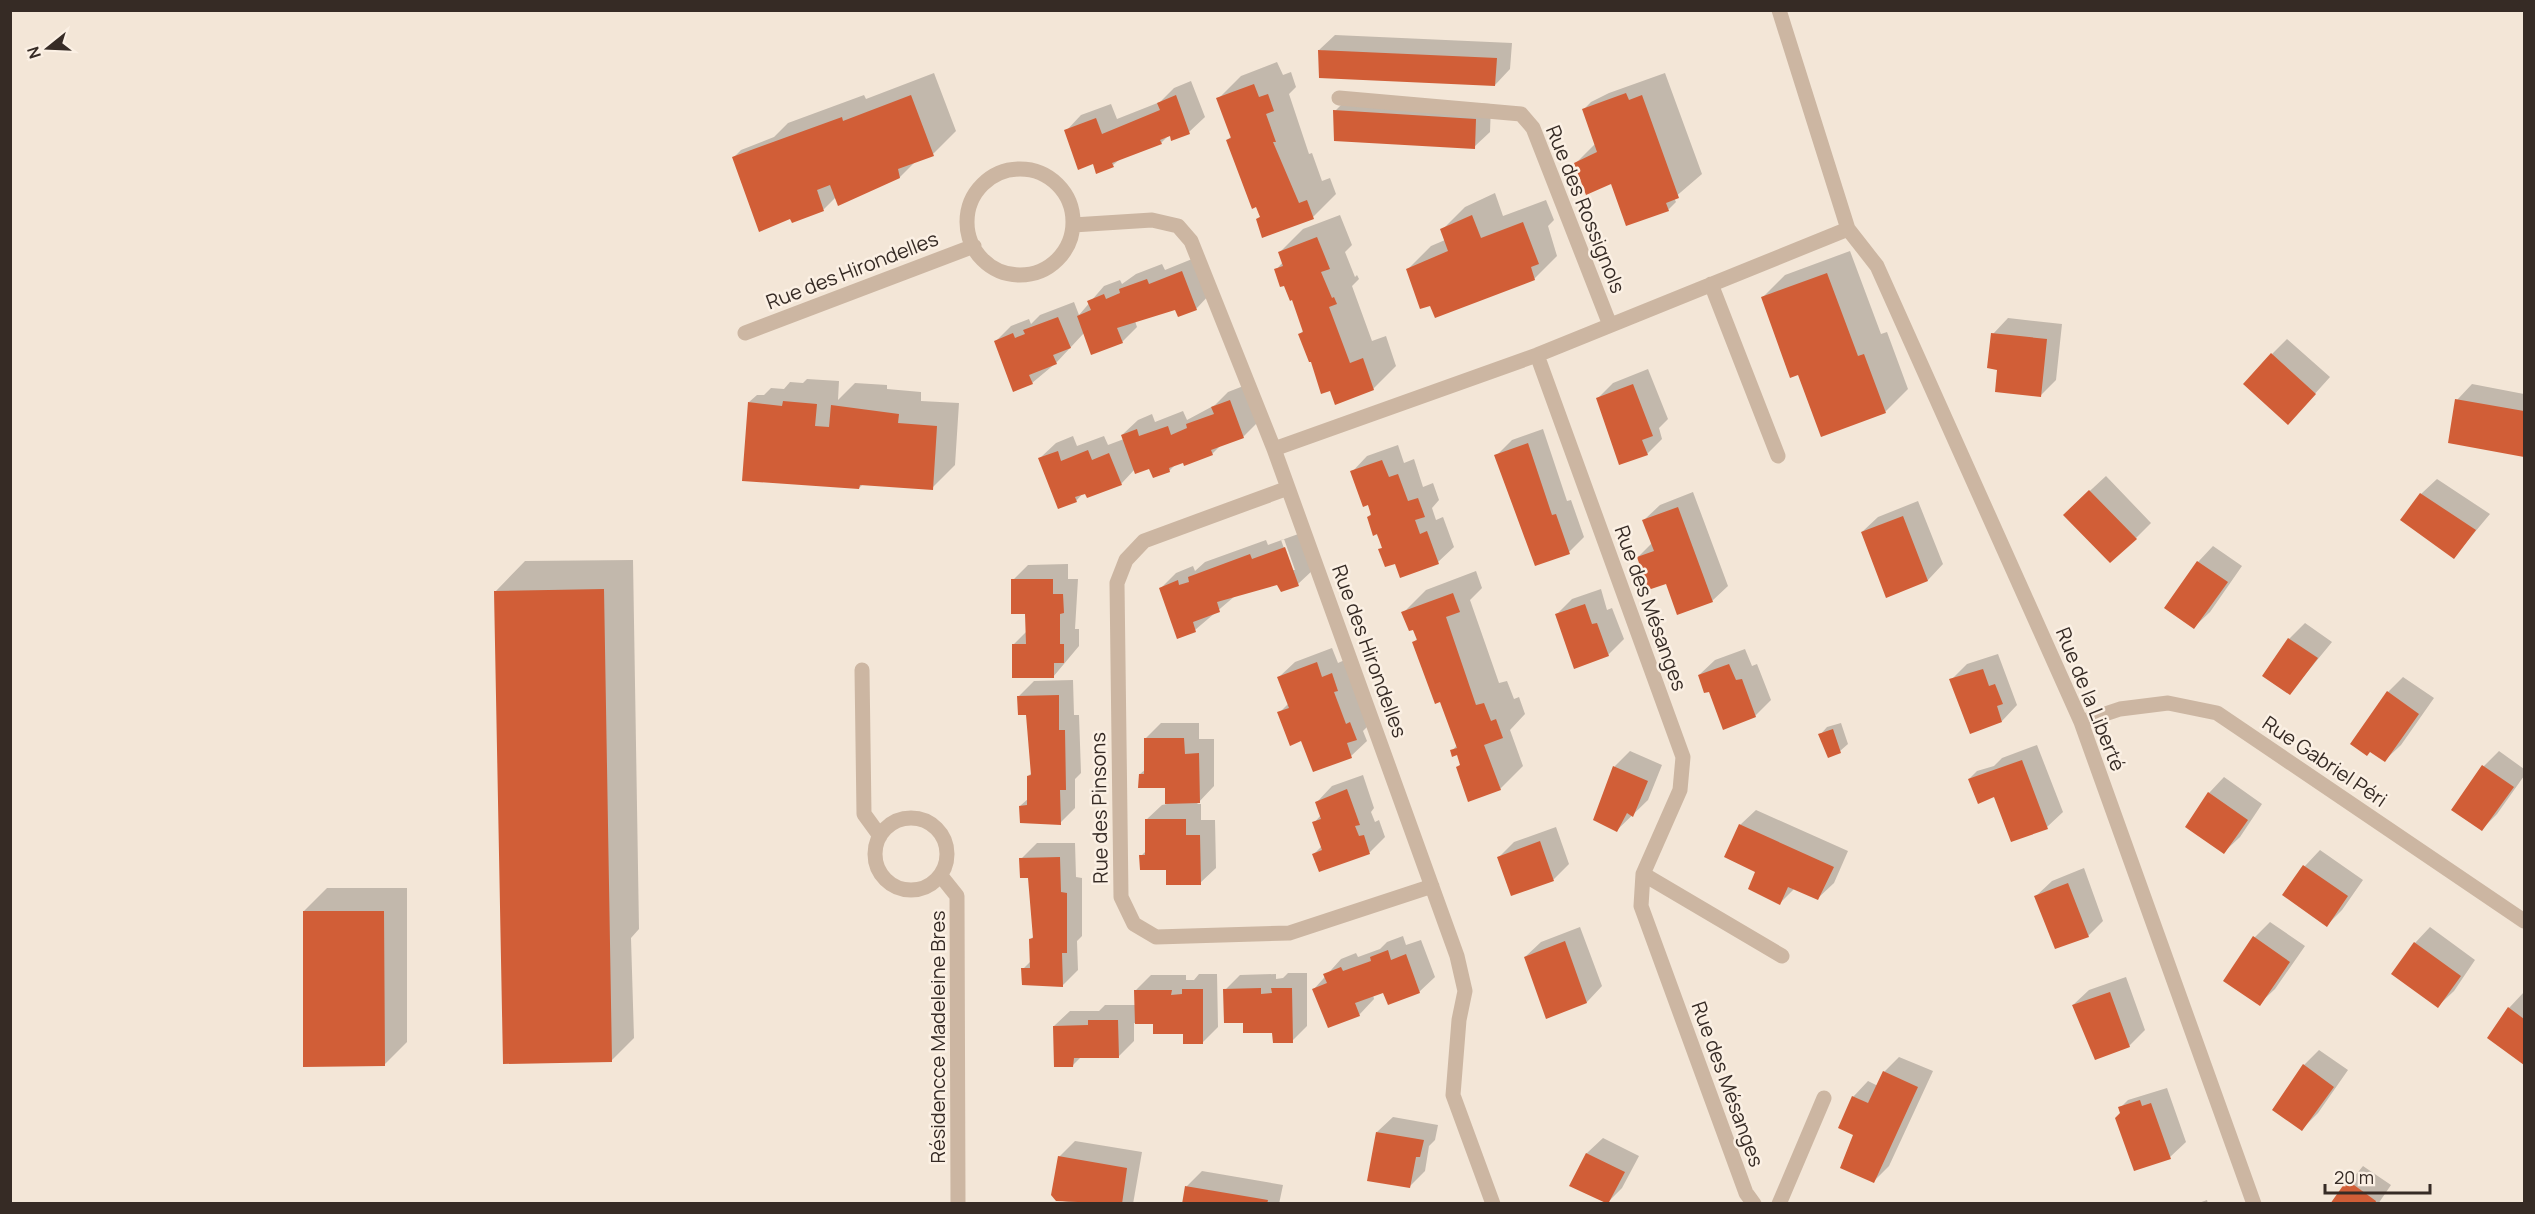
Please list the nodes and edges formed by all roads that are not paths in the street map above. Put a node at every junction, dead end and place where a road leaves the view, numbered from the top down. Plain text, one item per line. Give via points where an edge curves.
1 (1779, 10) edge
2 (1339, 98) dead end
3 (1073, 225) junction
4 (1848, 229) junction
5 (974, 246) junction
6 (1711, 284) junction
7 (1610, 325) junction
8 (745, 333) dead end
9 (1537, 355) junction
10 (1274, 449) junction
11 (1778, 456) dead end
12 (1288, 488) junction
13 (862, 670) dead end
14 (2081, 722) junction
15 (880, 836) junction
16 (1643, 874) junction
17 (941, 876) junction
18 (1432, 886) junction
19 (2524, 921) edge
20 (1782, 956) dead end
21 (1824, 1098) dead end
22 (958, 1203) edge
23 (1493, 1203) edge
24 (1754, 1203) edge
25 (1779, 1203) edge
26 (2254, 1203) edge

1 - 4 street
2 - 7 street, Rue des Rossignols via 1521,114 1533,128
3 - 5 street via 1068,245 1056,262 1038,273 1018,276 998,271 981,258
3 - 5 street via 1070,205 1060,187 1043,174 1023,169 1002,172 985,183 972,200 967,220
3 - 10 street, Rue des Hirondelles via 1152,220 1178,226 1191,241
4 - 6 street, Rue des Rossignols
4 - 14 street, Rue de la Liberté via 1877,266
5 - 8 street, Rue des Hirondelles
6 - 7 street, Rue des Rossignols
6 - 11 street
7 - 9 street, Rue des Rossignols
9 - 10 street, Rue des Rossignols
9 - 16 street, Rue des Mésanges via 1683,756 1680,790
10 - 12 street, Rue des Hirondelles
12 - 18 street, Rue des Hirondelles
12 - 18 street, Rue des Pinsons via 1144,541 1126,560 1118,583 1121,897 1134,924 1156,937 1289,933
13 - 15 street via 864,814
14 - 19 street, Rue Gabriel Péri via 2120,709 2168,703 2217,713
14 - 26 street, Rue de la Liberté
15 - 17 street, Résidencce Madeleine Bres via 875,848 876,862 881,875 891,884 916,891
15 - 17 street via 901,819 928,822 940,832 947,846 947,862
16 - 20 street
16 - 24 street, Rue des Mésanges via 1641,906 1742,1182
17 - 22 street, Résidencce Madeleine Bres via 957,896
18 - 23 street, Rue des Hirondelles via 1465,991 1453,1095
21 - 25 street, Rue des Mésanges

